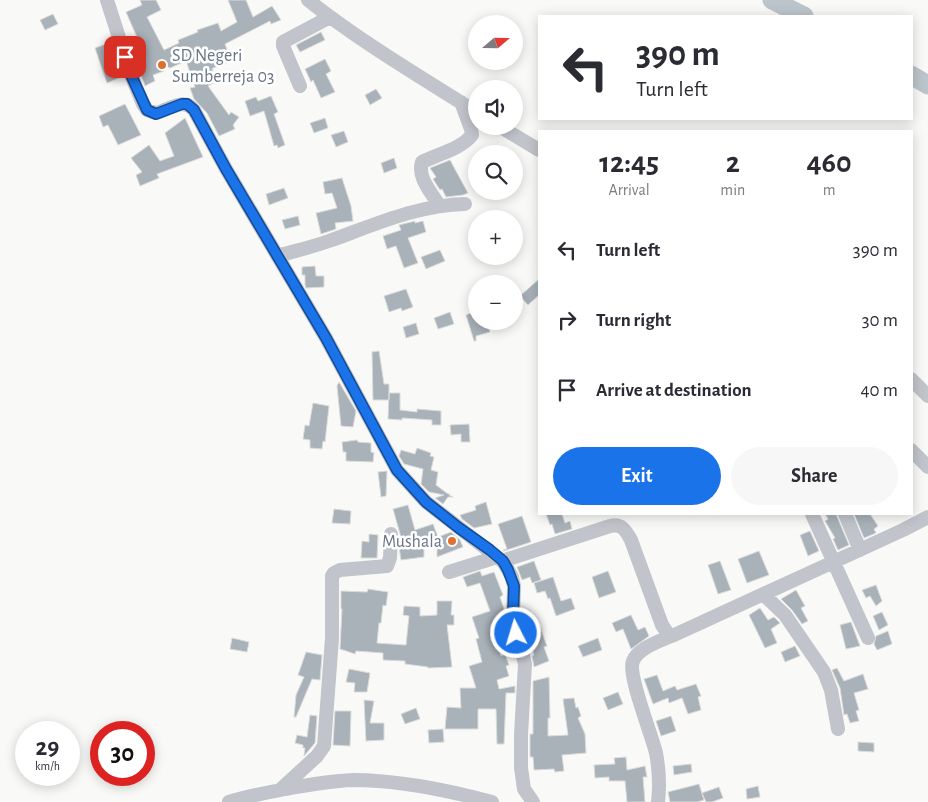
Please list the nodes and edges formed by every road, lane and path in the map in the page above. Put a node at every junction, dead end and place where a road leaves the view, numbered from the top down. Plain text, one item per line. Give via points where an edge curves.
1 (107, 0) edge
2 (308, 0) edge
3 (330, 17) junction
4 (300, 86) dead end
5 (461, 102) junction
6 (468, 107) edge
7 (514, 135) edge
8 (538, 149) edge
9 (465, 204) dead end
10 (440, 205) junction
11 (278, 256) junction
12 (913, 381) edge
13 (928, 396) edge
14 (913, 452) edge
15 (928, 467) edge
16 (812, 515) edge
17 (845, 515) edge
18 (928, 517) edge
19 (391, 534) dead end
20 (860, 550) junction
21 (500, 559) junction
22 (835, 561) junction
23 (448, 572) dead end
24 (763, 594) junction
25 (670, 636) junction
26 (868, 638) dead end
27 (838, 729) dead end
28 (280, 790) junction
29 (229, 802) edge
30 (492, 802) edge
31 (533, 802) edge
32 (658, 802) edge

1 - 11 street via 131,75 147,110 156,114 182,104 191,107
2 - 3 street
3 - 4 street via 284,42
3 - 5 street
5 - 6 street
5 - 10 street via 472,135 456,147 422,162 420,167 420,174
7 - 8 street
9 - 10 street
10 - 11 street via 380,221
11 - 21 street via 397,470 426,502
12 - 13 street
14 - 15 street
16 - 22 street
17 - 20 street
18 - 20 street
19 - 28 street via 387,566 340,570 332,576 332,638 324,746
20 - 22 street
21 - 23 street
21 - 25 street via 619,526 631,540 662,625
21 - 31 street via 514,586 513,617 525,673 521,768 524,789
22 - 24 street
22 - 26 street
24 - 25 street
24 - 27 street via 785,615 824,672 831,690
25 - 32 street via 640,652 631,669 656,752 660,775
28 - 29 street
28 - 30 street via 374,780

